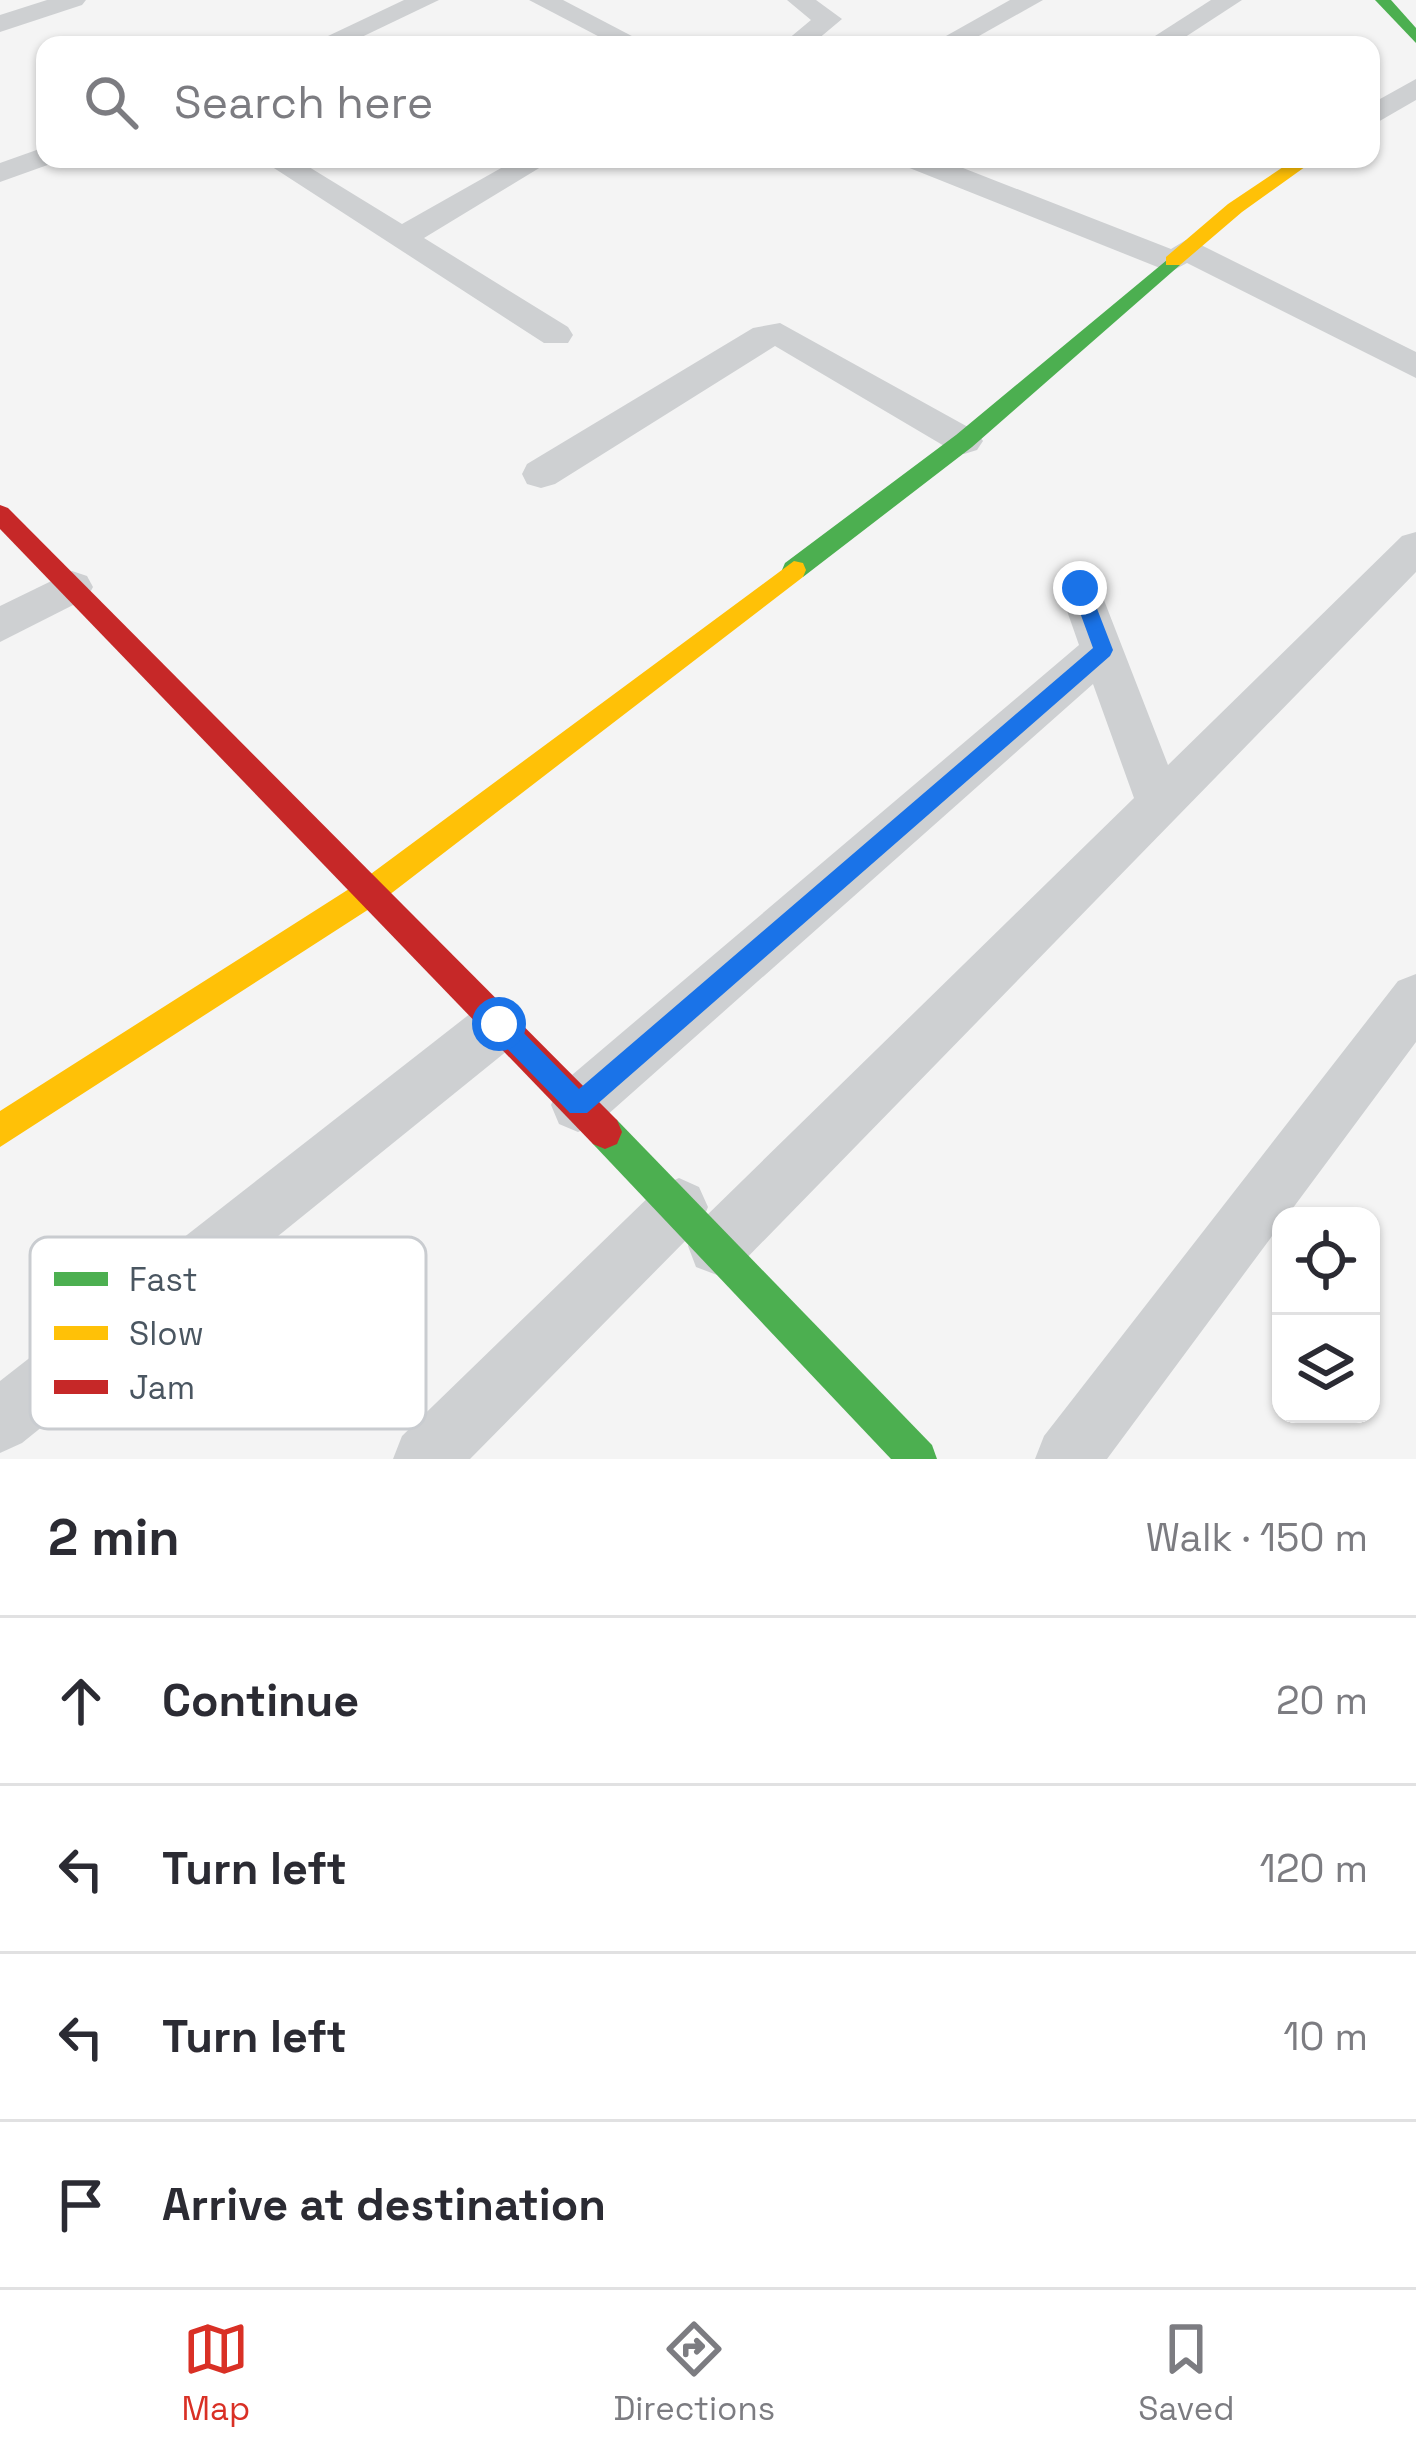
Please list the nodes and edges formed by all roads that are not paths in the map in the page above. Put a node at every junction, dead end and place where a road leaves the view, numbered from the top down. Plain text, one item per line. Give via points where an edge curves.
1 (73, 0) edge
2 (426, 0) edge
3 (1030, 0) edge
4 (1228, 0) edge
5 (1383, 0) edge
6 (799, 1) edge
7 (554, 2) edge
8 (0, 24) edge
9 (343, 36) edge
10 (619, 36) edge
11 (807, 36) edge
12 (960, 36) edge
13 (1169, 36) edge
14 (1416, 38) edge
15 (1416, 87) edge
16 (1380, 111) edge
17 (36, 159) edge
18 (289, 168) edge
19 (523, 168) edge
20 (962, 168) edge
21 (1294, 168) edge
22 (0, 173) edge
23 (401, 238) junction
24 (1179, 256) junction
25 (556, 335) dead end
26 (1416, 366) edge
27 (964, 441) junction
28 (541, 474) dead end
29 (0, 514) edge
30 (1416, 548) edge
31 (72, 587) junction
32 (1080, 588) dead end
33 (0, 625) edge
34 (1103, 650) junction
35 (1159, 804) junction
36 (370, 892) junction
37 (1416, 999) edge
38 (499, 1024) junction
39 (578, 1105) junction
40 (0, 1130) edge
41 (698, 1227) junction
42 (231, 1237) edge
43 (30, 1397) edge
44 (0, 1421) edge
45 (425, 1459) edge
46 (918, 1459) edge
47 (1067, 1459) edge

1 - 8 street
2 - 9 street
3 - 12 street
4 - 13 street
5 - 14 street
6 - 11 street via 829,20
7 - 10 street
15 - 16 street
17 - 22 street
18 - 23 street
19 - 23 street
20 - 24 street
21 - 24 street
23 - 25 street
24 - 26 street
24 - 27 street
27 - 28 street via 780,334
27 - 36 street
29 - 31 street
30 - 35 street
31 - 33 street
31 - 36 street
32 - 34 street
34 - 35 street
34 - 39 street
35 - 41 street
36 - 38 street
36 - 40 street
37 - 47 street
38 - 39 street
38 - 42 street
39 - 41 street
41 - 45 street
41 - 46 street
43 - 44 street

